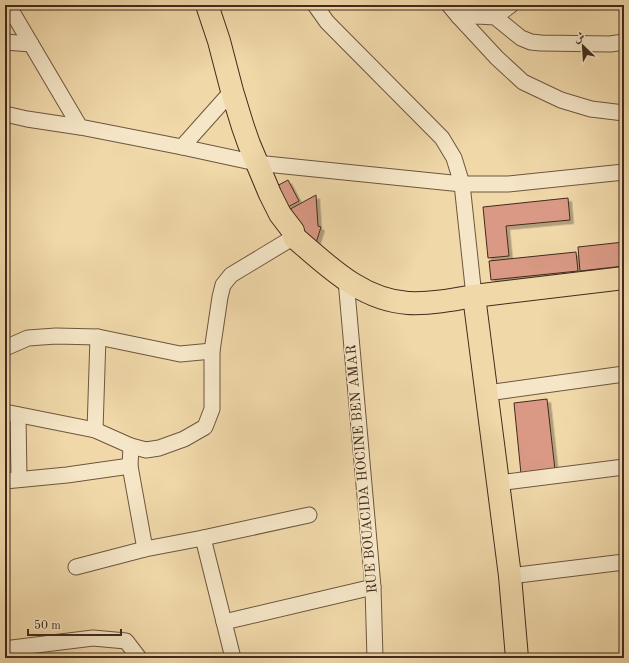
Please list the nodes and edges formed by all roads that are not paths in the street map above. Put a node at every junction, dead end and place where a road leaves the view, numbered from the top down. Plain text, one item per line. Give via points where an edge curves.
1 (8, 5) edge
2 (207, 5) edge
3 (315, 5) edge
4 (449, 5) edge
5 (511, 5) edge
6 (459, 17) junction
7 (495, 17) junction
8 (5, 42) edge
9 (624, 42) edge
10 (31, 44) junction
11 (232, 91) junction
12 (624, 113) edge
13 (5, 114) edge
14 (80, 127) junction
15 (182, 147) junction
16 (256, 164) junction
17 (624, 172) edge
18 (462, 184) junction
19 (294, 238) junction
20 (624, 278) edge
21 (346, 280) junction
22 (474, 296) junction
23 (98, 337) junction
24 (5, 348) edge
25 (212, 351) junction
26 (624, 374) edge
27 (487, 394) junction
28 (12, 414) edge
29 (95, 430) junction
30 (131, 446) junction
31 (130, 466) junction
32 (624, 467) edge
33 (12, 480) edge
34 (498, 483) junction
35 (309, 515) dead end
36 (203, 538) junction
37 (145, 549) junction
38 (624, 562) edge
39 (76, 567) dead end
40 (510, 576) junction
41 (373, 587) junction
42 (224, 622) junction
43 (12, 648) dead end
44 (139, 658) edge
45 (233, 658) edge
46 (375, 658) edge
47 (517, 658) edge

1 - 10 street
2 - 11 main road
3 - 18 street via 327,22 442,138 454,158
4 - 6 street
5 - 7 street
6 - 7 street
6 - 12 street via 523,82 560,100 591,109
7 - 9 street via 521,38 531,42
8 - 10 street
10 - 14 street
11 - 15 street
11 - 16 main road
13 - 14 street
14 - 15 street
15 - 16 street
16 - 18 street
16 - 19 main road via 276,206 293,231
17 - 18 street via 508,184
18 - 22 street
19 - 21 main road
19 - 25 street via 231,276 220,297
20 - 22 main road
21 - 22 main road via 371,294 398,302 432,302
21 - 41 street, RUE BOUACIDA HOCINE BEN AMAR
22 - 27 main road
23 - 24 street via 28,338
23 - 25 street via 180,354
23 - 29 street
25 - 30 street via 212,409 205,427 184,439 159,448 146,450
26 - 27 street
27 - 34 main road
28 - 29 street
28 - 33 street
29 - 30 street
30 - 31 street
31 - 33 street
31 - 37 street
32 - 34 street
34 - 40 main road
35 - 36 street
36 - 37 street
36 - 42 street
37 - 39 street
38 - 40 street
40 - 47 main road
41 - 42 street
41 - 46 street, RUE BOUACIDA HOCINE BEN AMAR
42 - 45 street
43 - 44 street via 93,638 126,641

